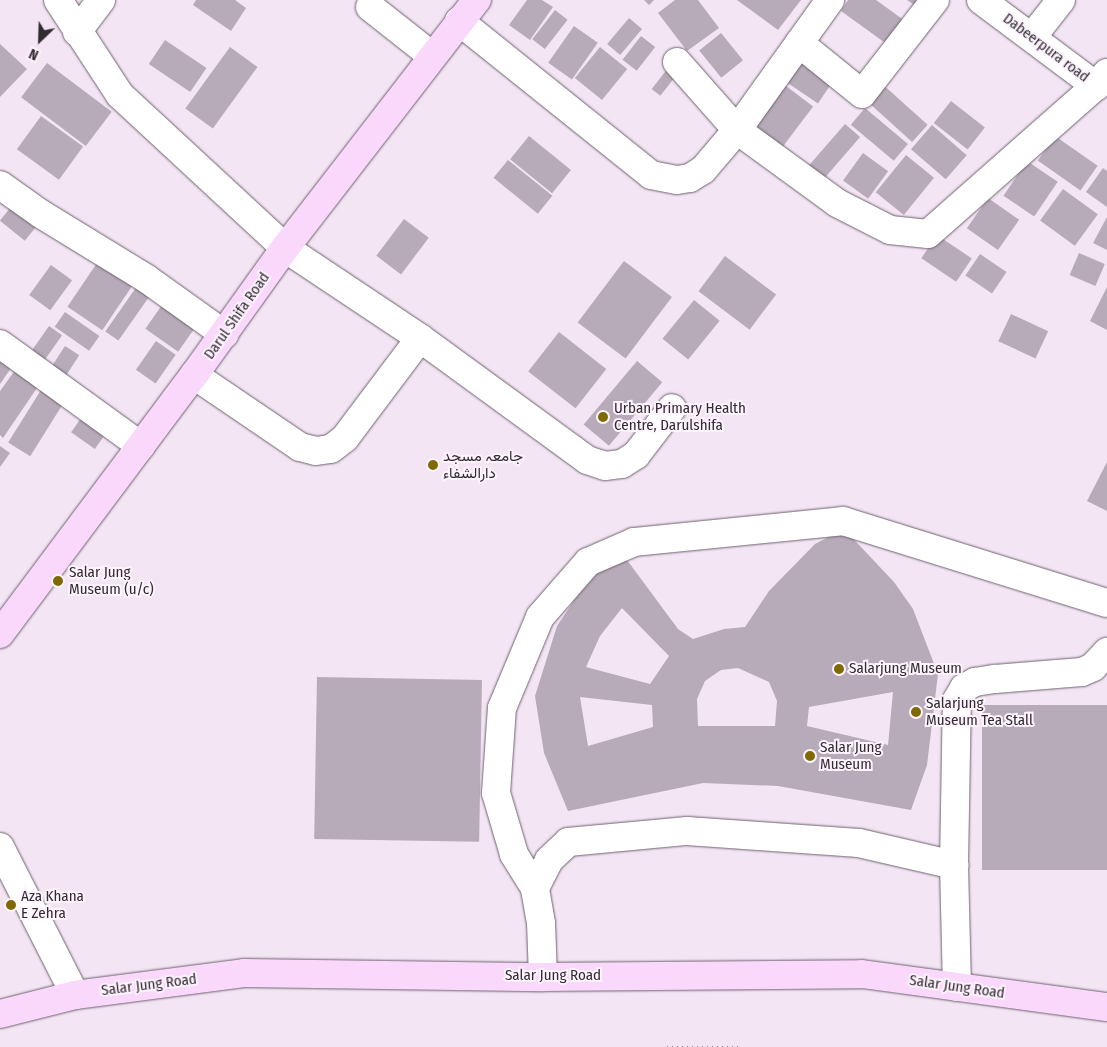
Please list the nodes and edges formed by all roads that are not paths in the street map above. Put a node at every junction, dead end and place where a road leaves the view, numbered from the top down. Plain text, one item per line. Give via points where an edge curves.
1 (58, 0) edge
2 (101, 0) edge
3 (477, 0) edge
4 (830, 0) edge
5 (934, 0) edge
6 (1061, 0) edge
7 (986, 1) edge
8 (370, 6) dead end
9 (459, 21) junction
10 (77, 32) junction
11 (1032, 38) junction
12 (799, 43) junction
13 (431, 55) junction
14 (677, 62) dead end
15 (1102, 80) edge
16 (737, 130) junction
17 (0, 185) edge
18 (285, 248) junction
19 (224, 334) junction
20 (420, 338) junction
21 (0, 344) edge
22 (194, 376) junction
23 (672, 408) dead end
24 (140, 446) junction
25 (1107, 603) edge
26 (0, 634) edge
27 (1107, 652) edge
28 (0, 847) edge
29 (954, 865) junction
30 (535, 888) junction
31 (543, 977) junction
32 (957, 987) junction
33 (75, 995) junction
34 (1107, 1007) edge
35 (0, 1014) edge

1 - 10 street
2 - 10 street
3 - 9 main road, Darul Shifa Road
4 - 12 street
5 - 12 street via 862,94
6 - 11 street
7 - 11 street, Dabeerpura road
8 - 13 street
9 - 13 main road, Darul Shifa Road
9 - 16 street via 650,175 666,179 690,178 703,170
10 - 18 street via 120,95
11 - 15 street, Dabeerpura road
12 - 16 street
13 - 18 main road, Darul Shifa Road
14 - 16 street
15 - 16 street via 928,234 890,230 837,203
17 - 19 street via 147,279
18 - 19 main road, Darul Shifa Road
18 - 20 street
19 - 22 main road, Darul Shifa Road
20 - 22 street via 345,438 331,449 316,451 300,446
20 - 23 street via 587,460 605,466 622,464 636,455
21 - 24 street
22 - 24 main road, Darul Shifa Road
24 - 26 main road, Darul Shifa Road
25 - 30 street via 842,521 634,542 588,562 540,617 502,708 496,793 514,854
27 - 29 street via 1093,667 1082,672 995,679 975,682 964,688 957,700
28 - 33 street
29 - 30 street via 859,843 687,831 568,842 549,860
29 - 32 street
30 - 31 street via 541,924
31 - 32 main road, Salar Jung Road via 862,974
31 - 33 main road, Salar Jung Road via 244,973
32 - 34 main road, Salar Jung Road
33 - 35 main road, Salar Jung Road

